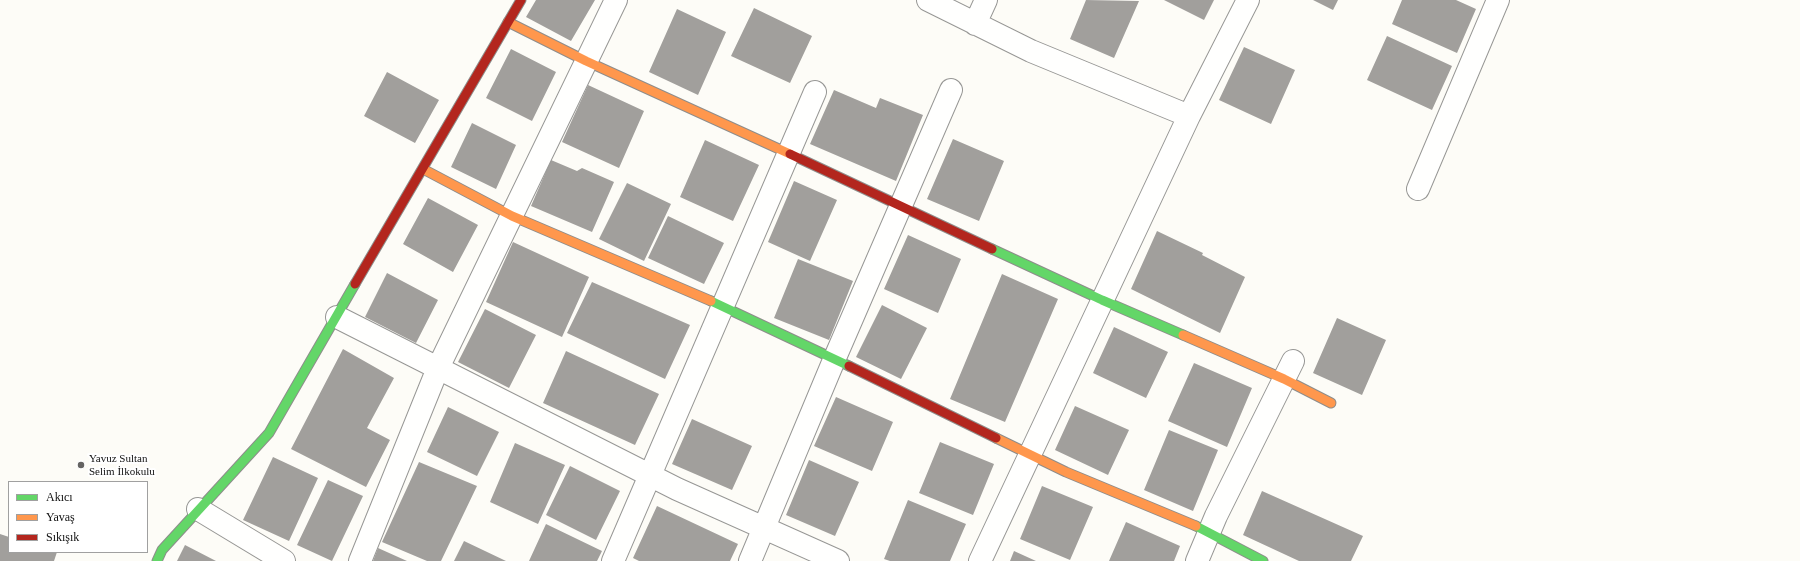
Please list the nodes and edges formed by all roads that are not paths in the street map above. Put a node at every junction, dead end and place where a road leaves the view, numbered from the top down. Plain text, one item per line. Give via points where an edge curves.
1 (521, 0) edge
2 (616, 0) edge
3 (928, 0) edge
4 (986, 0) edge
5 (1248, 0) edge
6 (1498, 0) edge
7 (508, 22) junction
8 (975, 24) junction
9 (586, 61) junction
10 (951, 90) dead end
11 (814, 92) dead end
12 (1189, 116) junction
13 (788, 153) junction
14 (423, 169) junction
15 (1418, 188) dead end
16 (901, 206) junction
17 (512, 216) junction
18 (1102, 300) junction
19 (724, 306) junction
20 (337, 317) junction
21 (834, 360) junction
22 (438, 368) junction
23 (1288, 370) junction
24 (1331, 403) dead end
25 (1030, 454) junction
26 (651, 476) junction
27 (198, 509) junction
28 (764, 528) junction
29 (1209, 532) junction
30 (157, 561) edge
31 (284, 561) edge
32 (360, 561) edge
33 (613, 561) edge
34 (750, 561) edge
35 (838, 561) edge
36 (980, 561) edge
37 (1197, 561) edge
38 (1263, 561) edge

1 - 7 street
2 - 9 street
3 - 8 street
4 - 8 street
5 - 12 street
6 - 15 street
7 - 9 street
7 - 14 street
8 - 12 street via 1031,51
9 - 13 street
9 - 17 street
10 - 16 street
11 - 13 street
12 - 18 street
13 - 16 street
13 - 19 street
14 - 17 street
14 - 20 street
16 - 18 street
16 - 21 street
17 - 19 street
17 - 22 street
18 - 23 street
18 - 25 street
19 - 21 street
19 - 26 street
20 - 22 street
20 - 27 street via 269,433
21 - 25 street
21 - 28 street
22 - 26 street
22 - 32 street
23 - 24 street
23 - 29 street
25 - 29 street via 1066,472
25 - 36 street
26 - 28 street
26 - 33 street
27 - 30 street via 162,550
27 - 31 street
28 - 34 street
28 - 35 street
29 - 37 street
29 - 38 street

